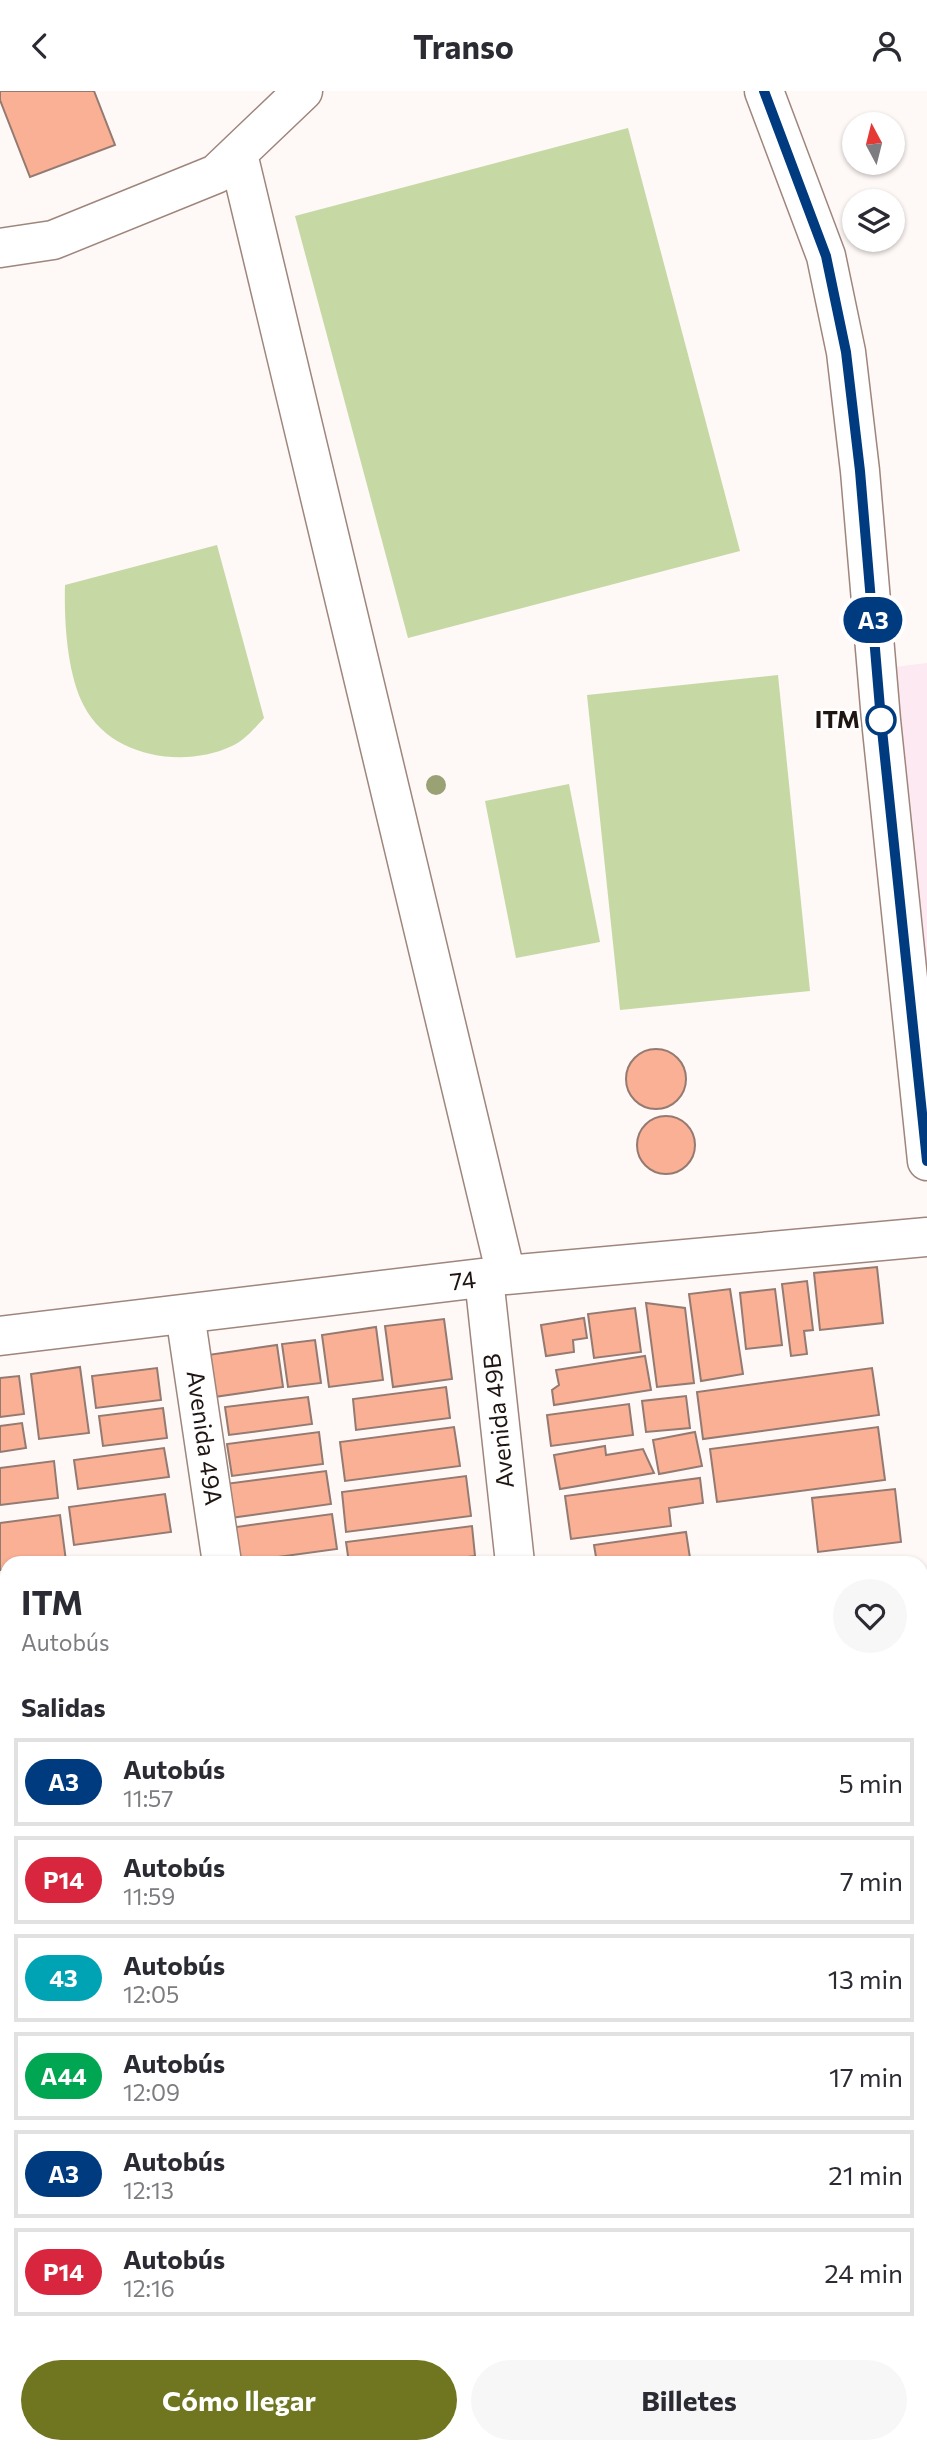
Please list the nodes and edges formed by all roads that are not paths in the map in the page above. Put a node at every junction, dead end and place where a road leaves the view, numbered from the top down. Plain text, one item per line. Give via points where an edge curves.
1 (303, 91) edge
2 (764, 91) edge
3 (238, 154) junction
4 (0, 248) edge
5 (927, 1161) edge
6 (927, 1237) edge
7 (495, 1277) junction
8 (186, 1314) junction
9 (0, 1336) edge
10 (221, 1556) edge
11 (515, 1556) edge

1 - 3 street
2 - 5 street via 826,256 846,352
3 - 4 street via 216,174 53,240
3 - 7 street, Avenida 49B
6 - 7 street, 74
7 - 8 street, 74
7 - 11 street, Avenida 49B
8 - 9 street, 74
8 - 10 street, Avenida 49A

